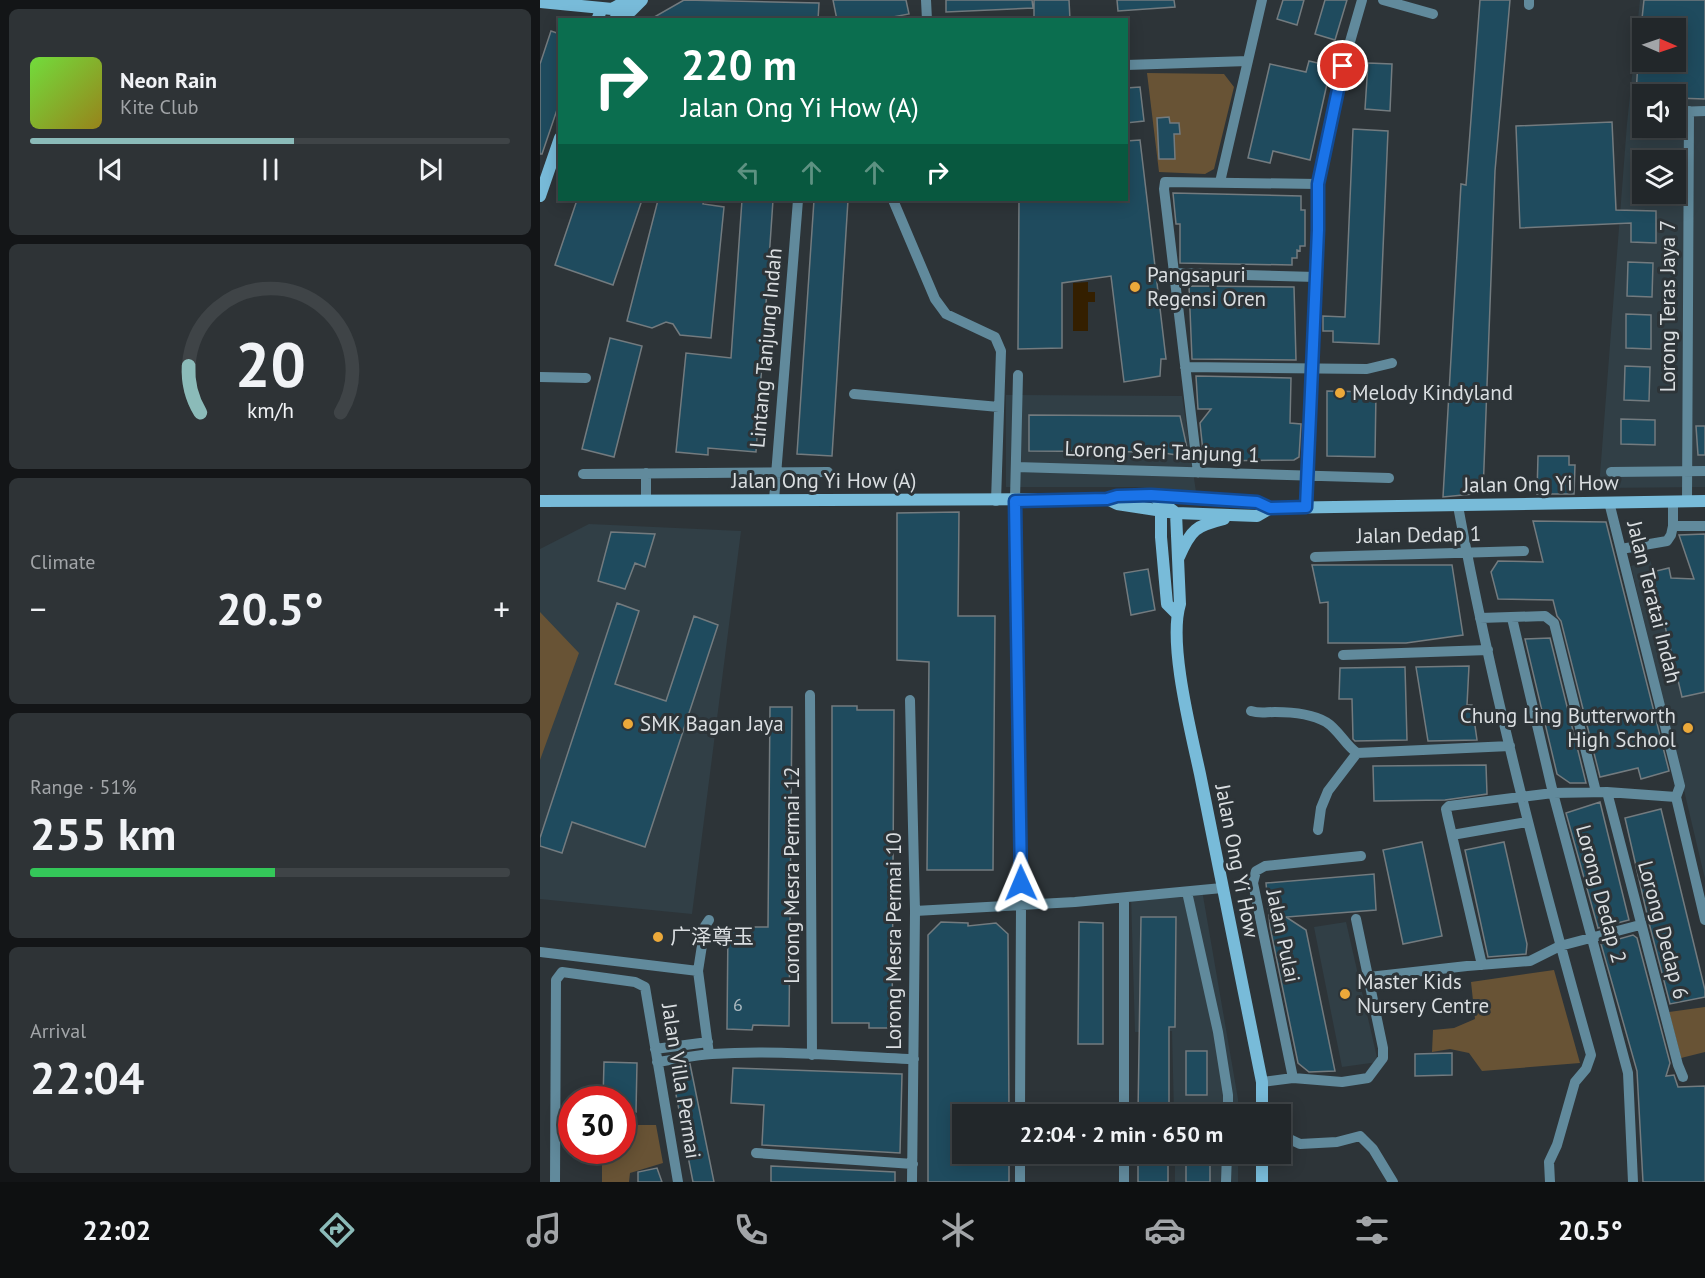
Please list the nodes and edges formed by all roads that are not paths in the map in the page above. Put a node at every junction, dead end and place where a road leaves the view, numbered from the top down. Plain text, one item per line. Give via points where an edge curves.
1 (628, 0) edge
2 (642, 0) edge
3 (926, 0) edge
4 (1262, 0) edge
5 (1362, 0) edge
6 (1383, 0) edge
7 (540, 2) edge
8 (600, 14) edge
9 (1433, 14) dead end
10 (618, 18) edge
11 (927, 18) edge
12 (1248, 58) junction
13 (1128, 65) edge
14 (1686, 111) edge
15 (1689, 111) junction
16 (1705, 111) edge
17 (558, 144) edge
18 (1220, 182) junction
19 (1318, 184) junction
20 (540, 196) edge
21 (798, 201) edge
22 (893, 201) edge
23 (1174, 273) junction
24 (1316, 277) junction
25 (1392, 363) dead end
26 (1185, 367) junction
27 (1312, 369) junction
28 (1018, 375) dead end
29 (540, 377) edge
30 (586, 378) dead end
31 (854, 394) dead end
32 (999, 407) junction
33 (1016, 467) junction
34 (1705, 471) edge
35 (776, 472) junction
36 (828, 472) dead end
37 (1198, 472) junction
38 (1611, 472) dead end
39 (1687, 472) junction
40 (646, 473) junction
41 (583, 474) dead end
42 (1307, 477) junction
43 (1389, 478) dead end
44 (1151, 495) junction
45 (1107, 499) junction
46 (1203, 499) junction
47 (774, 500) junction
48 (540, 501) edge
49 (646, 501) junction
50 (996, 501) junction
51 (1015, 501) junction
52 (1673, 501) junction
53 (1705, 501) edge
54 (1610, 502) junction
55 (1687, 502) junction
56 (1458, 506) junction
57 (1142, 507) junction
58 (1306, 507) junction
59 (1270, 508) junction
60 (1168, 511) junction
61 (1237, 516) junction
62 (1673, 526) junction
63 (1705, 526) edge
64 (1161, 537) junction
65 (1621, 549) junction
66 (1524, 551) dead end
67 (1466, 554) junction
68 (1315, 557) dead end
69 (1177, 562) junction
70 (1177, 614) junction
71 (1480, 618) junction
72 (1512, 618) junction
73 (1488, 650) junction
74 (1343, 655) dead end
75 (810, 695) dead end
76 (910, 700) dead end
77 (1251, 711) dead end
78 (1510, 746) junction
79 (1357, 753) junction
80 (1601, 792) junction
81 (1554, 793) junction
82 (1522, 797) junction
83 (1677, 797) junction
84 (1527, 822) junction
85 (1318, 830) dead end
86 (1452, 835) junction
87 (1361, 856) dead end
88 (1222, 888) junction
89 (1187, 892) junction
90 (1124, 898) junction
91 (1021, 905) junction
92 (915, 911) junction
93 (1356, 919) dead end
94 (709, 920) dead end
95 (1705, 920) edge
96 (1640, 925) junction
97 (1592, 937) junction
98 (1560, 946) junction
99 (540, 952) edge
100 (1482, 965) junction
101 (698, 971) junction
102 (1369, 977) junction
103 (708, 1042) junction
104 (655, 1049) junction
105 (709, 1054) junction
106 (812, 1055) junction
107 (914, 1059) junction
108 (657, 1062) junction
109 (1683, 1077) dead end
110 (1293, 1078) junction
111 (1262, 1082) junction
112 (1020, 1104) edge
113 (1124, 1104) edge
114 (1228, 1104) edge
115 (1262, 1104) edge
116 (1291, 1139) edge
117 (756, 1153) dead end
118 (913, 1164) junction
119 (1020, 1164) edge
120 (1124, 1164) edge
121 (1227, 1164) edge
122 (1262, 1164) edge
123 (555, 1182) edge
124 (678, 1182) edge
125 (912, 1182) edge
126 (1020, 1182) edge
127 (1124, 1182) edge
128 (1226, 1182) edge
129 (1262, 1182) edge
130 (1393, 1182) edge
131 (1550, 1182) edge
132 (1633, 1182) edge

1 - 8 main road
2 - 10 main road
3 - 11 street
4 - 12 street
5 - 19 street via 1343,66
6 - 9 street
7 - 8 main road
12 - 13 street
12 - 18 street
14 - 15 street
15 - 16 street
15 - 39 street, Lorong Teras Jaya 7
17 - 20 main road
18 - 19 street
18 - 23 street via 1166,182
19 - 24 street
21 - 35 street, Lintang Tanjung Indah
22 - 32 street via 935,299 946,314 995,337 1001,351
23 - 24 street
23 - 26 street
24 - 27 street
25 - 27 street via 1367,369
26 - 27 street
26 - 37 street
27 - 42 street
28 - 33 street
29 - 30 street
31 - 32 street
32 - 50 street
33 - 37 street, Lorong Seri Tanjung 1
33 - 51 street
34 - 39 street, Jalan Ong Yi How
35 - 36 street
35 - 40 street
35 - 47 street, Lintang Tanjung Indah
37 - 42 street, Lorong Seri Tanjung 1
38 - 39 street, Jalan Ong Yi How
39 - 55 street, Lorong Teras Jaya 7
40 - 41 street
40 - 49 street
42 - 43 street, Lorong Seri Tanjung 1
42 - 58 street
44 - 45 main road, Jalan Ong Yi How (A)
44 - 46 main road, Jalan Ong Yi How
44 - 60 main road
45 - 51 main road, Jalan Ong Yi How (A)
45 - 57 main road, Jalan Ong Yi How (A)
46 - 59 main road, Jalan Ong Yi How via 1257,502
46 - 60 main road
47 - 49 main road, Jalan Ong Yi How (A)
47 - 50 main road, Jalan Ong Yi How (A)
48 - 49 main road, Jalan Ong Yi How (A)
50 - 51 main road, Jalan Ong Yi How (A)
51 - 91 street
52 - 54 main road, Jalan Ong Yi How
52 - 55 main road, Jalan Ong Yi How
52 - 62 street
53 - 55 main road, Jalan Ong Yi How
54 - 56 main road, Jalan Ong Yi How
54 - 65 street, Jalan Teratai Indah
56 - 58 main road, Jalan Ong Yi How
56 - 67 street
57 - 60 main road, Jalan Ong Yi How (A)
57 - 64 main road
58 - 59 main road, Jalan Ong Yi How
59 - 61 main road, Jalan Ong Yi How via 1257,516
60 - 61 main road, Jalan Ong Yi How
60 - 64 main road, Jalan Ong Yi How
60 - 69 main road, Jalan Ong Yi How
61 - 69 main road via 1193,530
62 - 63 street
62 - 65 street via 1667,541
64 - 70 main road, Jalan Ong Yi How via 1167,604
65 - 83 street, Jalan Teratai Indah via 1680,786
66 - 67 street, Jalan Dedap 1
67 - 68 street, Jalan Dedap 1
67 - 71 street
69 - 70 main road, Jalan Ong Yi How
70 - 88 main road, Jalan Ong Yi How via 1178,656
71 - 72 street
71 - 73 street
72 - 80 street, Lorong Dedap 6 via 1545,616 1554,623
72 - 81 street, Lorong Dedap 2
73 - 74 street
73 - 78 street
75 - 106 street, Lorong Mesra Permai 12
76 - 92 street, Lorong Mesra Permai 10
77 - 79 street via 1298,714 1327,723
78 - 79 street
78 - 82 street
79 - 85 street via 1328,791
80 - 81 street
80 - 83 street
80 - 96 street, Lorong Dedap 6
81 - 82 street
81 - 97 street, Lorong Dedap 2
82 - 84 street
82 - 86 street via 1449,806 1446,809
83 - 95 street, Jalan Teratai Indah
84 - 86 street
84 - 98 street
86 - 100 street
87 - 110 street, Jalan Pulai via 1265,866 1256,871 1252,883
88 - 89 street
88 - 111 main road, Jalan Ong Yi How
89 - 90 street
89 - 114 street via 1218,1032
90 - 91 street
90 - 113 street
91 - 92 street
91 - 112 street
92 - 107 street, Lorong Mesra Permai 10
93 - 102 street
94 - 101 street
96 - 97 street
96 - 109 street, Lorong Dedap 6
97 - 98 street
97 - 132 street, Lorong Dedap 2 via 1628,1073
98 - 100 street via 1530,961
98 - 131 street via 1590,1055 1586,1069 1575,1082 1549,1162
99 - 101 street
100 - 102 street
101 - 103 street
102 - 110 street via 1383,1058 1368,1078 1342,1082
103 - 104 street
103 - 105 street
104 - 108 street, Jalan Villa Permai
104 - 123 street, Jalan Villa Permai via 645,987 635,982 562,972 556,980
105 - 106 street
105 - 108 street
106 - 107 street
107 - 118 street, Lorong Mesra Permai 10
108 - 124 street, Jalan Villa Permai
110 - 111 street
111 - 115 main road, Jalan Ong Yi How
116 - 130 street via 1300,1143 1337,1142 1360,1136
117 - 118 street
118 - 125 street, Lorong Mesra Permai 10
119 - 126 street
120 - 127 street
121 - 128 street
122 - 129 main road

